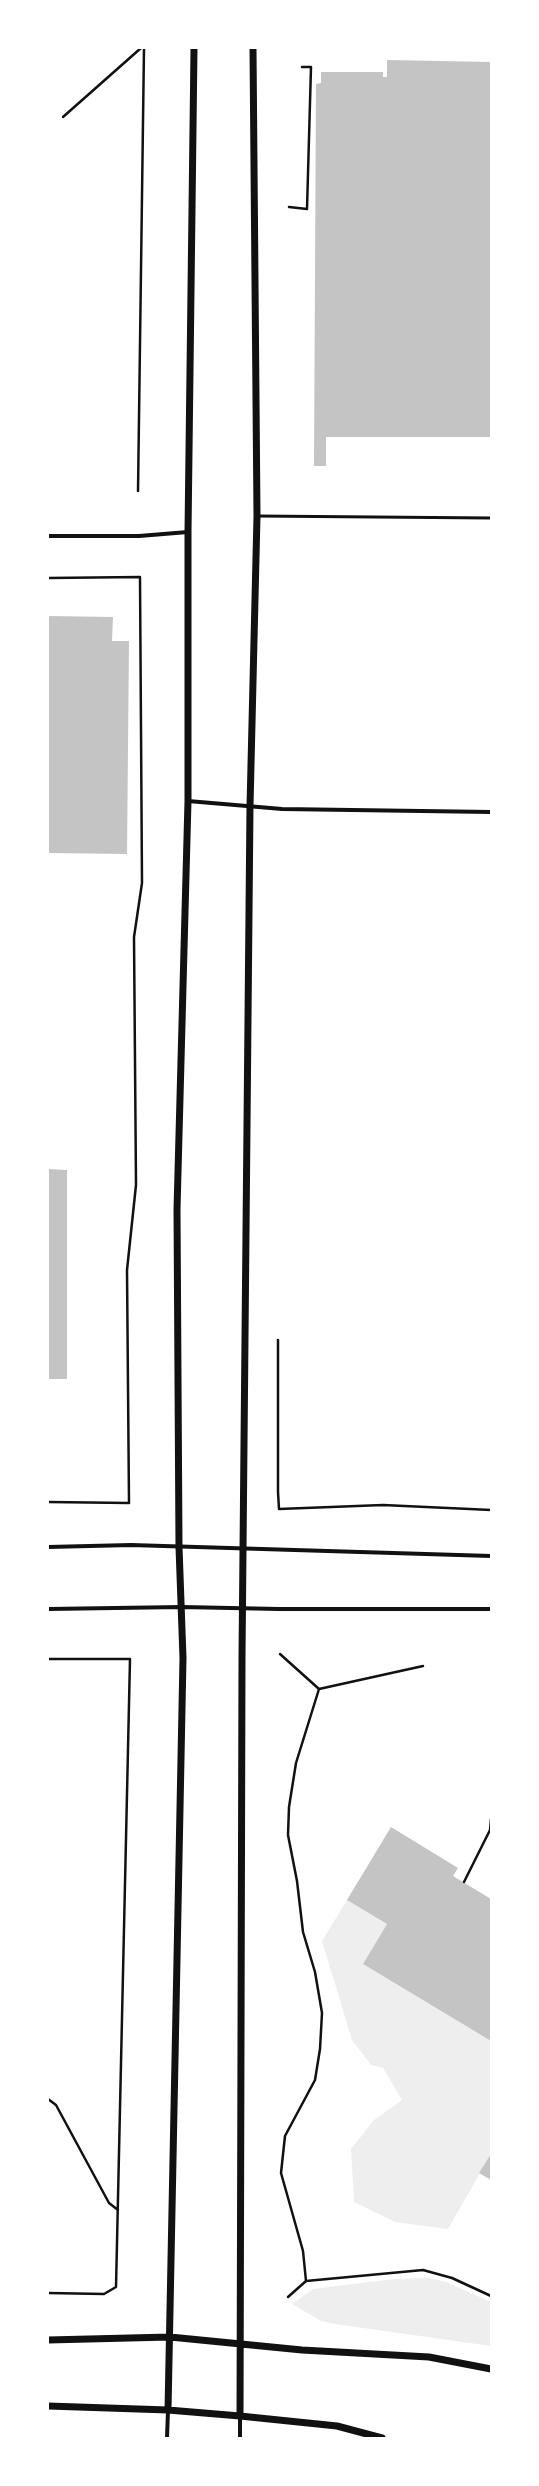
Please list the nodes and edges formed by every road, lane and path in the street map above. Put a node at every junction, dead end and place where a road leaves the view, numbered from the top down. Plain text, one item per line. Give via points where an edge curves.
1 (142, 48) edge
2 (194, 48) edge
3 (253, 48) edge
4 (302, 67) dead end
5 (63, 117) dead end
6 (289, 207) dead end
7 (138, 491) dead end
8 (257, 516) junction
9 (491, 518) edge
10 (188, 532) junction
11 (48, 536) edge
12 (48, 578) edge
13 (188, 801) junction
14 (250, 806) junction
15 (491, 812) edge
16 (278, 1340) dead end
17 (48, 1502) edge
18 (491, 1510) edge
19 (48, 1547) edge
20 (179, 1547) junction
21 (243, 1550) junction
22 (491, 1556) edge
23 (182, 1607) junction
24 (242, 1608) junction
25 (48, 1609) edge
26 (491, 1609) edge
27 (280, 1654) dead end
28 (48, 1659) edge
29 (423, 1666) dead end
30 (319, 1689) junction
31 (491, 1819) edge
32 (464, 1882) dead end
33 (48, 2099) edge
34 (118, 2210) junction
35 (306, 2281) junction
36 (48, 2293) edge
37 (491, 2296) edge
38 (288, 2297) dead end
39 (170, 2337) junction
40 (48, 2340) edge
41 (239, 2344) junction
42 (491, 2369) edge
43 (48, 2406) edge
44 (168, 2410) junction
45 (240, 2416) junction
46 (167, 2438) edge
47 (240, 2438) edge
48 (382, 2438) edge

1 - 5 path
1 - 7 path
2 - 10 street
3 - 8 street
4 - 6 path via 311,67 307,209
8 - 9 lane
8 - 14 street
10 - 11 street via 140,536
10 - 13 street
12 - 17 path via 140,577 142,883 134,936 136,1185 127,1270 129,1503
13 - 14 street
13 - 20 street via 177,1209
14 - 15 street via 282,809
14 - 21 street
16 - 18 path via 280,1509 382,1505
19 - 20 street
20 - 21 street
20 - 23 street
21 - 22 street
21 - 24 street
23 - 24 street
23 - 25 street
23 - 39 street
24 - 26 street
24 - 41 street
27 - 30 path
28 - 34 path via 130,1659
29 - 30 path
30 - 35 path via 296,1763 289,1807 288,1835 303,1932 315,1972 322,2013 315,2080 285,2136 281,2173 303,2251
31 - 32 path via 490,1830
33 - 34 path via 56,2104 109,2203
34 - 36 path via 116,2286 104,2294
35 - 37 path via 423,2270 452,2278
35 - 38 path
39 - 40 street
39 - 41 street
39 - 44 street
41 - 42 street via 429,2357
41 - 45 street
43 - 44 street
44 - 45 street
44 - 46 street
45 - 47 street
45 - 48 street via 337,2426

